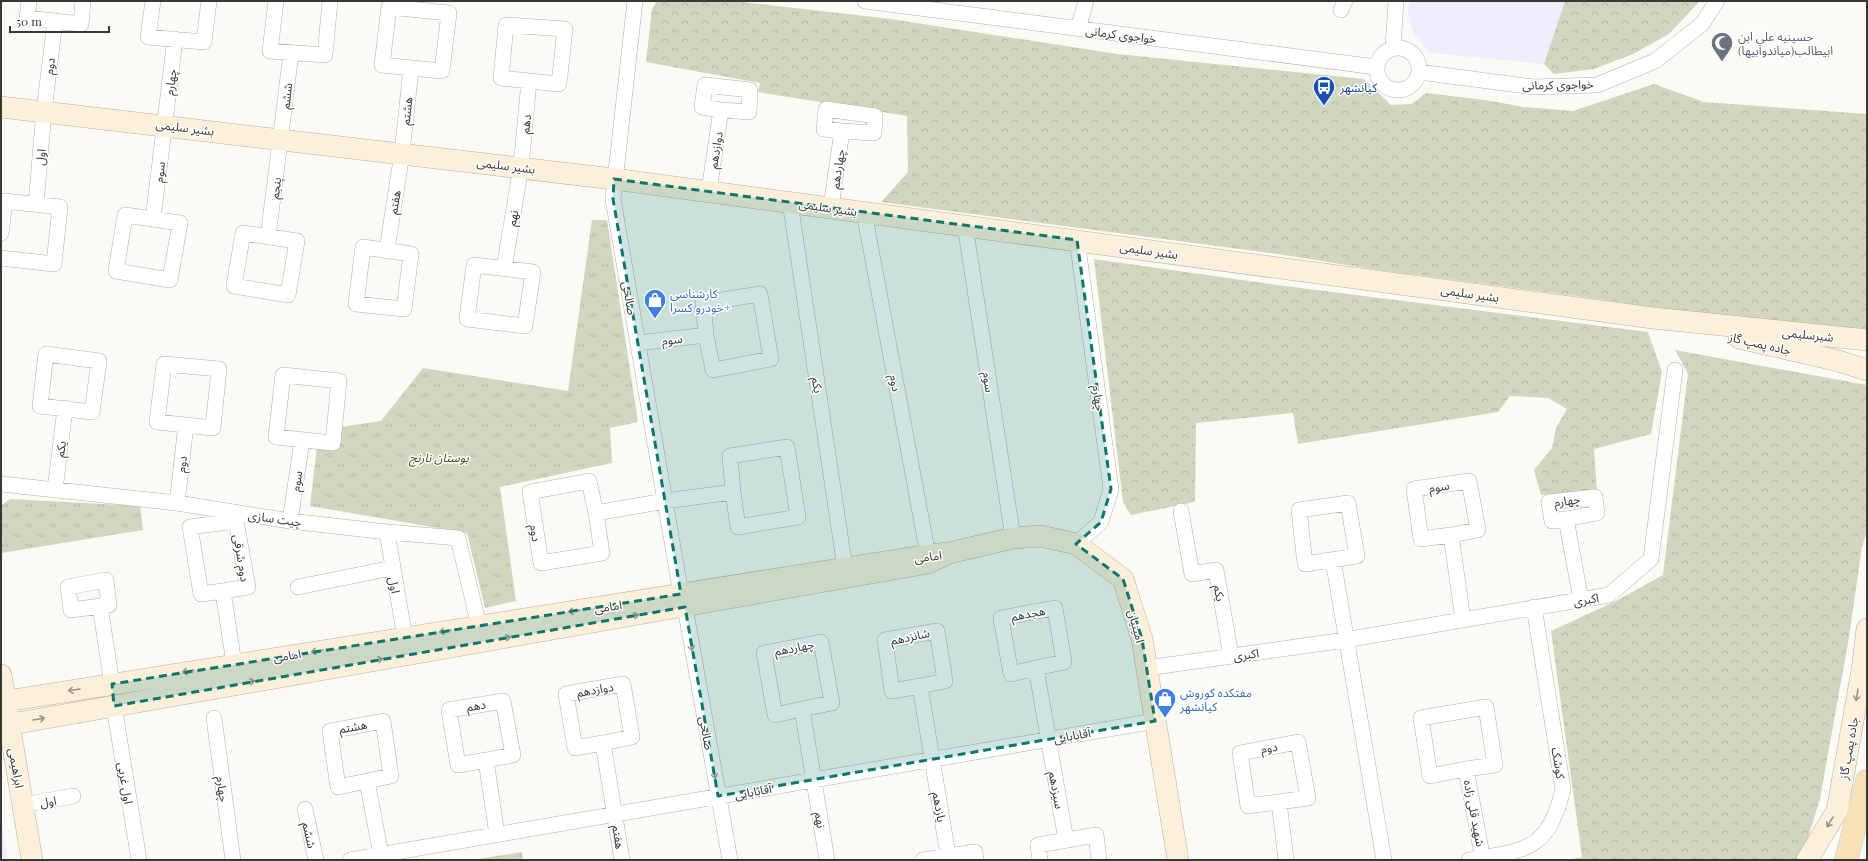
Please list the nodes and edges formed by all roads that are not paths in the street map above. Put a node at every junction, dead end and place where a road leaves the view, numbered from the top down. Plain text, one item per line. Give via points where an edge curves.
1 (29, 1) edge
2 (83, 1) edge
3 (152, 1) edge
4 (209, 1) edge
5 (276, 1) edge
6 (330, 1) edge
7 (635, 1) edge
8 (865, 1) edge
9 (1086, 1) edge
10 (1396, 1) edge
11 (1717, 1) edge
12 (55, 21) junction
13 (1078, 29) junction
14 (175, 40) junction
15 (1393, 48) junction
16 (291, 53) junction
17 (1376, 67) junction
18 (411, 69) junction
19 (1419, 72) junction
20 (529, 81) junction
21 (1, 107) edge
22 (721, 110) dead end
23 (44, 111) junction
24 (164, 125) junction
25 (842, 131) dead end
26 (281, 139) junction
27 (402, 153) junction
28 (521, 167) junction
29 (614, 178) junction
30 (709, 191) junction
31 (790, 202) junction
32 (36, 204) junction
33 (831, 207) junction
34 (864, 212) junction
35 (153, 219) junction
36 (965, 225) junction
37 (1, 233) edge
38 (268, 237) junction
39 (1077, 240) junction
40 (387, 250) junction
41 (1, 258) edge
42 (504, 268) junction
43 (1653, 318) joint
44 (1701, 326) junction
45 (706, 335) junction
46 (1867, 340) edge
47 (638, 343) junction
48 (1784, 348) junction
49 (1867, 355) edge
50 (1675, 370) dead end
51 (1867, 370) edge
52 (66, 408) junction
53 (186, 425) junction
54 (302, 441) junction
55 (1, 484) edge
56 (54, 490) junction
57 (733, 492) junction
58 (665, 501) junction
59 (177, 503) junction
60 (1181, 511) dead end
61 (596, 513) junction
62 (1566, 519) dead end
63 (290, 520) junction
64 (386, 532) junction
65 (1452, 535) junction
66 (1013, 538) junction
67 (1076, 544) junction
68 (949, 554) junction
69 (928, 555) junction
70 (1333, 560) junction
71 (392, 568) junction
72 (845, 568) junction
73 (298, 587) dead end
74 (223, 591) junction
75 (683, 600) junction
76 (1581, 600) junction
77 (100, 606) dead end
78 (1534, 607) junction
79 (1463, 620) junction
80 (479, 626) junction
81 (1867, 629) edge
82 (405, 638) junction
83 (1345, 640) junction
84 (1230, 656) junction
85 (234, 664) junction
86 (1036, 668) junction
87 (1147, 668) junction
88 (1, 675) edge
89 (112, 684) junction
90 (920, 686) junction
91 (3, 701) edge
92 (114, 706) junction
93 (802, 709) junction
94 (214, 718) dead end
95 (1155, 721) junction
96 (5, 725) edge
97 (1049, 740) junction
98 (603, 743) junction
99 (486, 760) junction
100 (931, 760) junction
101 (1466, 769) junction
102 (367, 780) junction
103 (814, 780) junction
104 (1867, 781) edge
105 (73, 796) dead end
106 (718, 796) junction
107 (1279, 802) junction
108 (23, 805) junction
109 (305, 809) dead end
110 (616, 814) junction
111 (497, 835) junction
112 (1066, 840) junction
113 (381, 855) junction
114 (948, 855) junction
115 (1478, 859) edge
116 (32, 860) edge
117 (139, 860) edge
118 (233, 860) edge
119 (316, 860) edge
120 (350, 860) edge
121 (622, 860) edge
122 (730, 860) edge
123 (827, 860) edge
124 (923, 860) edge
125 (976, 860) edge
126 (1040, 860) edge
127 (1099, 860) edge
128 (1178, 860) edge
129 (1286, 860) edge
130 (1384, 860) edge
131 (1807, 860) edge
132 (1846, 860) edge

1 - 12 street via 27,18
2 - 12 street via 80,24
3 - 14 street via 148,37
4 - 14 street via 204,42
5 - 16 street via 270,51
6 - 16 street via 325,55
7 - 29 street, صالحی
8 - 13 street, خواجوی کرمانی
9 - 13 street
10 - 15 street
11 - 19 street, خواجوی کرمانی via 1702,24 1655,61 1597,85 1534,87
12 - 23 street, دوم
13 - 17 street, خواجوی کرمانی
14 - 24 street, چهارم
15 - 17 street via 1382,55
15 - 19 street via 1412,53 1419,65
16 - 26 street, ششم
17 - 19 street via 1383,86 1396,91 1414,84
18 - 18 street via 382,65 389,7 449,12 442,71
18 - 27 street, هشتم
20 - 20 street via 501,78 506,25 565,29 559,84
20 - 28 street, دهم
21 - 23 main road, بشیر سلیمی
22 - 30 street, دوازدهم
23 - 24 main road, بشیر سلیمی
23 - 32 street, اول
24 - 26 main road, بشیر سلیمی
24 - 35 street, سوم
25 - 33 street, چهاردهم
26 - 27 main road, بشیر سلیمی
26 - 38 street, پنجم
27 - 28 main road, بشیر سلیمی
27 - 40 street, هفتم
28 - 29 main road, بشیر سلیمی
28 - 42 street, نهم
29 - 30 main road, بشیر سلیمی
29 - 47 street, صالحی via 613,199
30 - 31 main road, بشیر سلیمی
31 - 33 main road, بشیر سلیمی
31 - 72 street, یکم
32 - 37 street via 5,202
32 - 41 street via 60,207 54,264
33 - 34 main road, بشیر سلیمی
34 - 36 main road, بشیر سلیمی
34 - 69 street, دوم
35 - 35 street via 125,215 116,271 170,280 180,223
36 - 39 main road, بشیر سلیمی
36 - 66 street, سوم
38 - 38 street via 243,233 234,286 288,295 297,241
39 - 43 main road, بشیر سلیمی
39 - 67 street, چهارم via 1111,489 1101,522
40 - 40 street via 411,254 404,309 356,304 362,248
42 - 42 street via 474,265 467,319 525,326 533,272
43 - 44 main road, شیرسلیمی
44 - 46 main road, شیرسلیمی
44 - 48 main road, جاده پمپ گاز
45 - 45 street via 703,302 760,294 771,359 713,370
45 - 47 street, سوم
47 - 58 street, صالحی
48 - 49 main road
48 - 51 main road, جاده پمپ گاز
50 - 76 street, اکبری via 1651,558 1609,595
52 - 52 street via 40,406 46,354 99,361 92,412
52 - 56 street, یکم
53 - 53 street via 156,422 164,364 219,369 213,428
53 - 59 street, دوم
54 - 54 street via 276,437 283,375 339,381 333,443
54 - 63 street, سوم
55 - 56 street, چیت سازی
56 - 59 street, چیت سازی
57 - 57 street via 738,527 798,517 788,447 730,456
57 - 58 street
58 - 61 street
58 - 75 street, صالحی
59 - 63 street, چیت سازی
60 - 84 street, یکم via 1192,574 1216,570
61 - 61 street, دوم via 602,553 541,563 530,492 589,481
62 - 76 street, چهارم
63 - 64 street, چیت سازی
64 - 71 street, اول
64 - 80 street, چیت سازی via 458,538
65 - 65 street, سوم via 1421,539 1414,489 1469,481 1478,530
65 - 79 street
66 - 67 main road, امینیان via 1041,536
66 - 68 main road, امینیان
67 - 87 main road, امینیان via 1123,579 1142,639
68 - 69 main road, امامی
68 - 75 main road, امامی via 928,563
69 - 72 main road, امامی
70 - 70 street via 1305,564 1299,510 1348,504 1357,556
70 - 83 street
71 - 73 street
71 - 82 street, اول
72 - 75 main road, امامی
74 - 74 street, دوم شرقی via 201,594 190,527 236,521 248,587
74 - 85 street, دوم شرقی
75 -> 80 main road, امامی
92 -> 75 main road, امامی
75 -> 106 street, صالحی
76 - 78 street, اکبری
77 - 89 street
78 - 79 street, اکبری
78 - 115 street, کوشک via 1563,789 1558,810 1546,834 1527,848
79 - 83 street, اکبری
80 -> 82 main road, امامی
81 -> 131 main road, جاده پمپ گاز via 1837,811
82 -> 85 main road, امامی
83 - 84 street, اکبری
83 - 130 street
84 - 87 street, اکبری
85 -> 89 main road, امامی
86 - 86 street, هجدهم via 1011,674 1001,618 1055,608 1064,662
86 - 97 street
87 - 95 main road, امینیان
88 - 91 main road, ابراهیمی
89 -> 91 main road, امامی
89 - 92 main road
90 - 90 street, شانزدهم via 892,692 885,640 937,631 945,681
90 - 100 street
91 - 96 main road, ابراهیمی
96 -> 92 main road, امامی
92 - 117 street, اول غربی
93 - 93 street, چهاردهم via 775,715 764,653 821,642 832,703
93 - 103 street
94 - 118 street, چهارم
95 - 97 street, آقابابایی
95 - 128 main road, امینیان
96 - 108 main road, ابراهیمی
97 - 100 street, آقابابایی
97 - 112 street, سیزدهم
98 - 98 street, دوازدهم via 632,737 623,684 566,694 576,748
98 - 110 street
99 - 99 street, دهم via 458,765 449,710 503,700 513,755
99 - 111 street
100 - 103 street, آقابابایی
100 - 114 street, یازدهم
101 - 101 street, شهید قلی زاده via 1430,776 1421,718 1486,707 1495,765
101 - 115 street, شهید قلی زاده
102 - 102 street, هشتم via 338,787 330,731 383,721 391,776
102 - 113 street
103 - 106 street, آقابابایی
103 - 123 street, نهم
104 - 132 main road
105 - 108 street, اول
106 - 110 street, آقابابایی
106 - 122 street, صالحی
107 - 107 street, دوم via 1248,806 1240,753 1298,742 1308,798
107 - 129 street
108 - 116 main road, ابراهیمی
109 - 119 street, ششم
110 - 111 street, آقابابایی
110 - 121 street, هفتم
111 - 113 street, آقابابایی
112 - 126 street via 1038,845
112 - 127 street via 1096,835
113 - 120 street, آقابابایی
114 - 124 street
114 - 125 street via 975,852

